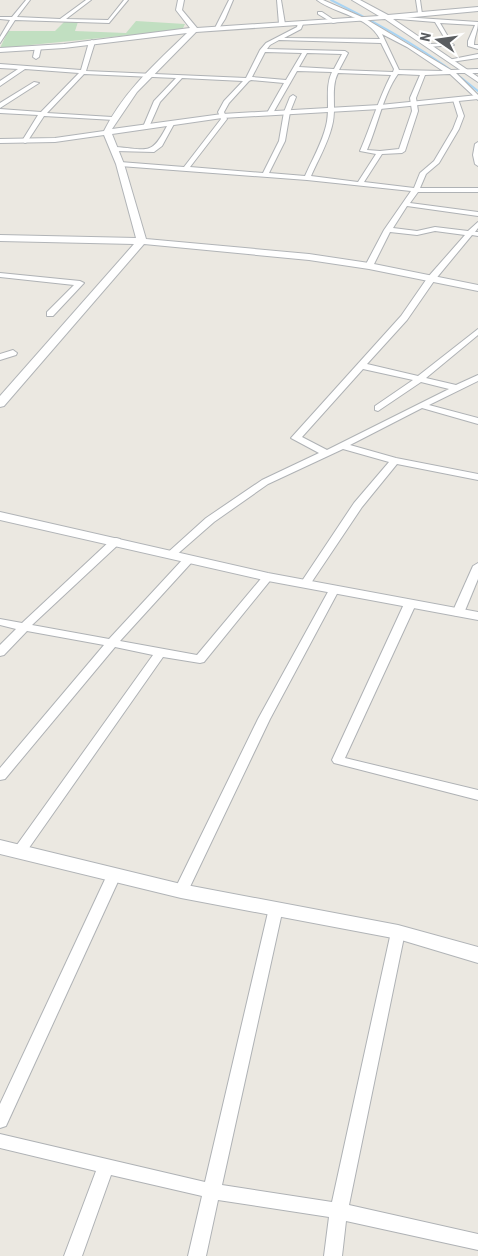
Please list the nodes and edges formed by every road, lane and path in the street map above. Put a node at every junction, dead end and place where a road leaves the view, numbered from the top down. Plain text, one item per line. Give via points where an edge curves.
1 (28, 0) edge
2 (89, 0) edge
3 (126, 0) edge
4 (181, 0) edge
5 (231, 0) edge
6 (278, 0) edge
7 (319, 0) edge
8 (355, 0) edge
9 (418, 0) edge
10 (478, 9) edge
11 (320, 13) dead end
12 (420, 13) junction
13 (386, 17) junction
14 (0, 18) edge
15 (13, 19) junction
16 (362, 19) junction
17 (61, 20) junction
18 (335, 22) junction
19 (437, 22) junction
20 (282, 24) junction
21 (300, 24) junction
22 (478, 24) edge
23 (375, 28) junction
24 (216, 29) junction
25 (194, 30) junction
26 (280, 39) junction
27 (0, 41) edge
28 (382, 41) junction
29 (92, 42) junction
30 (430, 46) junction
31 (478, 47) edge
32 (38, 48) junction
33 (0, 50) edge
34 (263, 50) junction
35 (305, 52) junction
36 (478, 56) edge
37 (36, 57) dead end
38 (452, 60) junction
39 (0, 66) edge
40 (25, 67) junction
41 (297, 69) junction
42 (336, 71) junction
43 (478, 71) edge
44 (83, 72) junction
45 (468, 72) junction
46 (396, 73) junction
47 (422, 73) junction
48 (454, 73) junction
49 (148, 76) junction
50 (181, 76) junction
51 (249, 79) junction
52 (478, 80) edge
53 (289, 82) junction
54 (36, 83) dead end
55 (0, 84) edge
56 (293, 97) dead end
57 (478, 98) edge
58 (456, 100) junction
59 (414, 103) junction
60 (0, 106) edge
61 (380, 107) junction
62 (332, 110) junction
63 (0, 111) edge
64 (287, 112) junction
65 (270, 113) junction
66 (44, 114) junction
67 (222, 116) junction
68 (112, 119) junction
69 (171, 124) junction
70 (146, 127) junction
71 (106, 132) junction
72 (0, 141) edge
73 (25, 141) junction
74 (478, 144) edge
75 (115, 149) junction
76 (380, 153) junction
77 (120, 164) junction
78 (478, 164) edge
79 (186, 168) junction
80 (265, 175) junction
81 (307, 178) junction
82 (360, 183) junction
83 (416, 190) junction
84 (478, 190) edge
85 (405, 204) junction
86 (478, 214) edge
87 (478, 224) edge
88 (388, 230) junction
89 (475, 233) edge
90 (0, 238) edge
91 (142, 240) junction
92 (369, 266) junction
93 (0, 275) edge
94 (431, 279) junction
95 (478, 288) edge
96 (50, 314) dead end
97 (478, 332) edge
98 (12, 353) dead end
99 (0, 357) edge
100 (362, 366) junction
101 (478, 378) edge
102 (420, 379) junction
103 (457, 388) junction
104 (0, 403) edge
105 (422, 405) junction
106 (378, 408) dead end
107 (478, 421) edge
108 (342, 446) junction
109 (326, 452) junction
110 (395, 461) junction
111 (477, 476) edge
112 (0, 516) edge
113 (116, 541) junction
114 (170, 555) junction
115 (188, 560) junction
116 (478, 566) edge
117 (268, 578) junction
118 (305, 584) junction
119 (334, 590) junction
120 (410, 604) junction
121 (458, 613) junction
122 (478, 616) edge
123 (0, 622) edge
124 (24, 627) junction
125 (112, 643) junction
126 (0, 652) edge
127 (160, 653) junction
128 (0, 776) edge
129 (478, 795) edge
130 (0, 847) edge
131 (19, 852) junction
132 (114, 875) junction
133 (182, 891) junction
134 (276, 908) junction
135 (398, 932) junction
136 (478, 955) edge
137 (0, 1121) edge
138 (0, 1141) edge
139 (106, 1166) junction
140 (212, 1191) junction
141 (339, 1211) junction
142 (478, 1242) edge
143 (73, 1256) edge
144 (197, 1256) edge
145 (333, 1256) edge

1 - 15 street
2 - 17 street
3 - 17 street via 109,22
4 - 25 street via 179,11
5 - 24 street
6 - 20 street
7 - 16 street
8 - 13 street
9 - 12 street
10 - 12 street
11 - 18 street
12 - 13 street
13 - 16 street
13 - 19 street
13 - 30 street
14 - 15 street
15 - 17 street
15 - 27 street
16 - 18 street
16 - 23 street
18 - 21 street
19 - 22 street
19 - 30 street via 449,42
20 - 21 street
20 - 24 street
21 - 26 street via 299,28
22 - 31 street via 471,41 471,46
23 - 28 street
23 - 48 street
24 - 25 street
25 - 29 street
25 - 49 street
26 - 28 street
26 - 34 street
28 - 46 street
29 - 32 street
29 - 44 street
30 - 38 street
32 - 33 street
32 - 37 street
34 - 35 street
34 - 51 street
35 - 41 street
35 - 42 street via 345,53
36 - 38 street
38 - 45 street
39 - 40 street
40 - 44 street
40 - 55 street
41 - 42 street
41 - 53 street
42 - 46 street
42 - 62 street via 331,80
43 - 45 street
44 - 49 street
44 - 66 street
45 - 48 street
45 - 52 street
46 - 47 street
46 - 61 street
47 - 48 street
47 - 59 street
48 - 57 street
49 - 50 street
49 - 68 street
50 - 51 street
50 - 70 street via 157,101
51 - 53 street
51 - 67 street via 226,102
53 - 65 street
54 - 60 street
56 - 64 street
57 - 58 street
58 - 59 street
58 - 83 street via 461,116 456,129 436,162 423,173
59 - 61 street
59 - 76 street via 415,111 402,151
61 - 62 street
61 - 76 street via 363,151
62 - 64 street
62 - 81 street via 330,127
63 - 66 street
64 - 65 street
64 - 80 street via 282,141
65 - 67 street
66 - 68 street
66 - 73 street
67 - 69 street
67 - 79 street via 224,119
68 - 71 street
69 - 70 street
69 - 75 street via 160,145 152,151
70 - 71 street
71 - 73 street
71 - 75 street
72 - 73 street
74 - 78 street
75 - 77 street
76 - 82 street
77 - 79 street
77 - 91 street
79 - 80 street
80 - 81 street
81 - 82 street
82 - 83 street
83 - 84 street
83 - 85 street
85 - 86 street
85 - 88 street
87 - 89 street
88 - 89 street via 417,233 435,229
88 - 92 street
89 - 94 street
90 - 91 street
91 - 92 street
91 - 104 street
92 - 94 street
93 - 96 street via 80,283
94 - 95 street
94 - 100 street via 404,318
97 - 102 street
98 - 99 street
100 - 102 street
100 - 109 street via 296,438
101 - 103 street
102 - 103 street
102 - 106 street
103 - 105 street
105 - 107 street
105 - 108 street
108 - 109 street
108 - 110 street
109 - 114 street via 265,482 210,520
110 - 111 street
110 - 118 street via 358,505
112 - 113 street
113 - 114 street
113 - 124 street
114 - 115 street
115 - 117 street
115 - 125 street
116 - 121 street
117 - 118 street
117 - 127 street via 200,659
118 - 119 street
119 - 120 street
119 - 133 street via 264,719
120 - 121 street
120 - 129 street via 338,760
121 - 122 street
123 - 124 street
124 - 125 street
124 - 126 street
125 - 127 street
125 - 128 street
127 - 131 street
130 - 131 street
131 - 132 street
132 - 133 street
132 - 137 street
133 - 134 street
134 - 135 street
134 - 140 street
135 - 136 street
135 - 141 street
138 - 139 street
139 - 140 street
139 - 143 street
140 - 141 street
140 - 144 street
141 - 142 street
141 - 145 street

